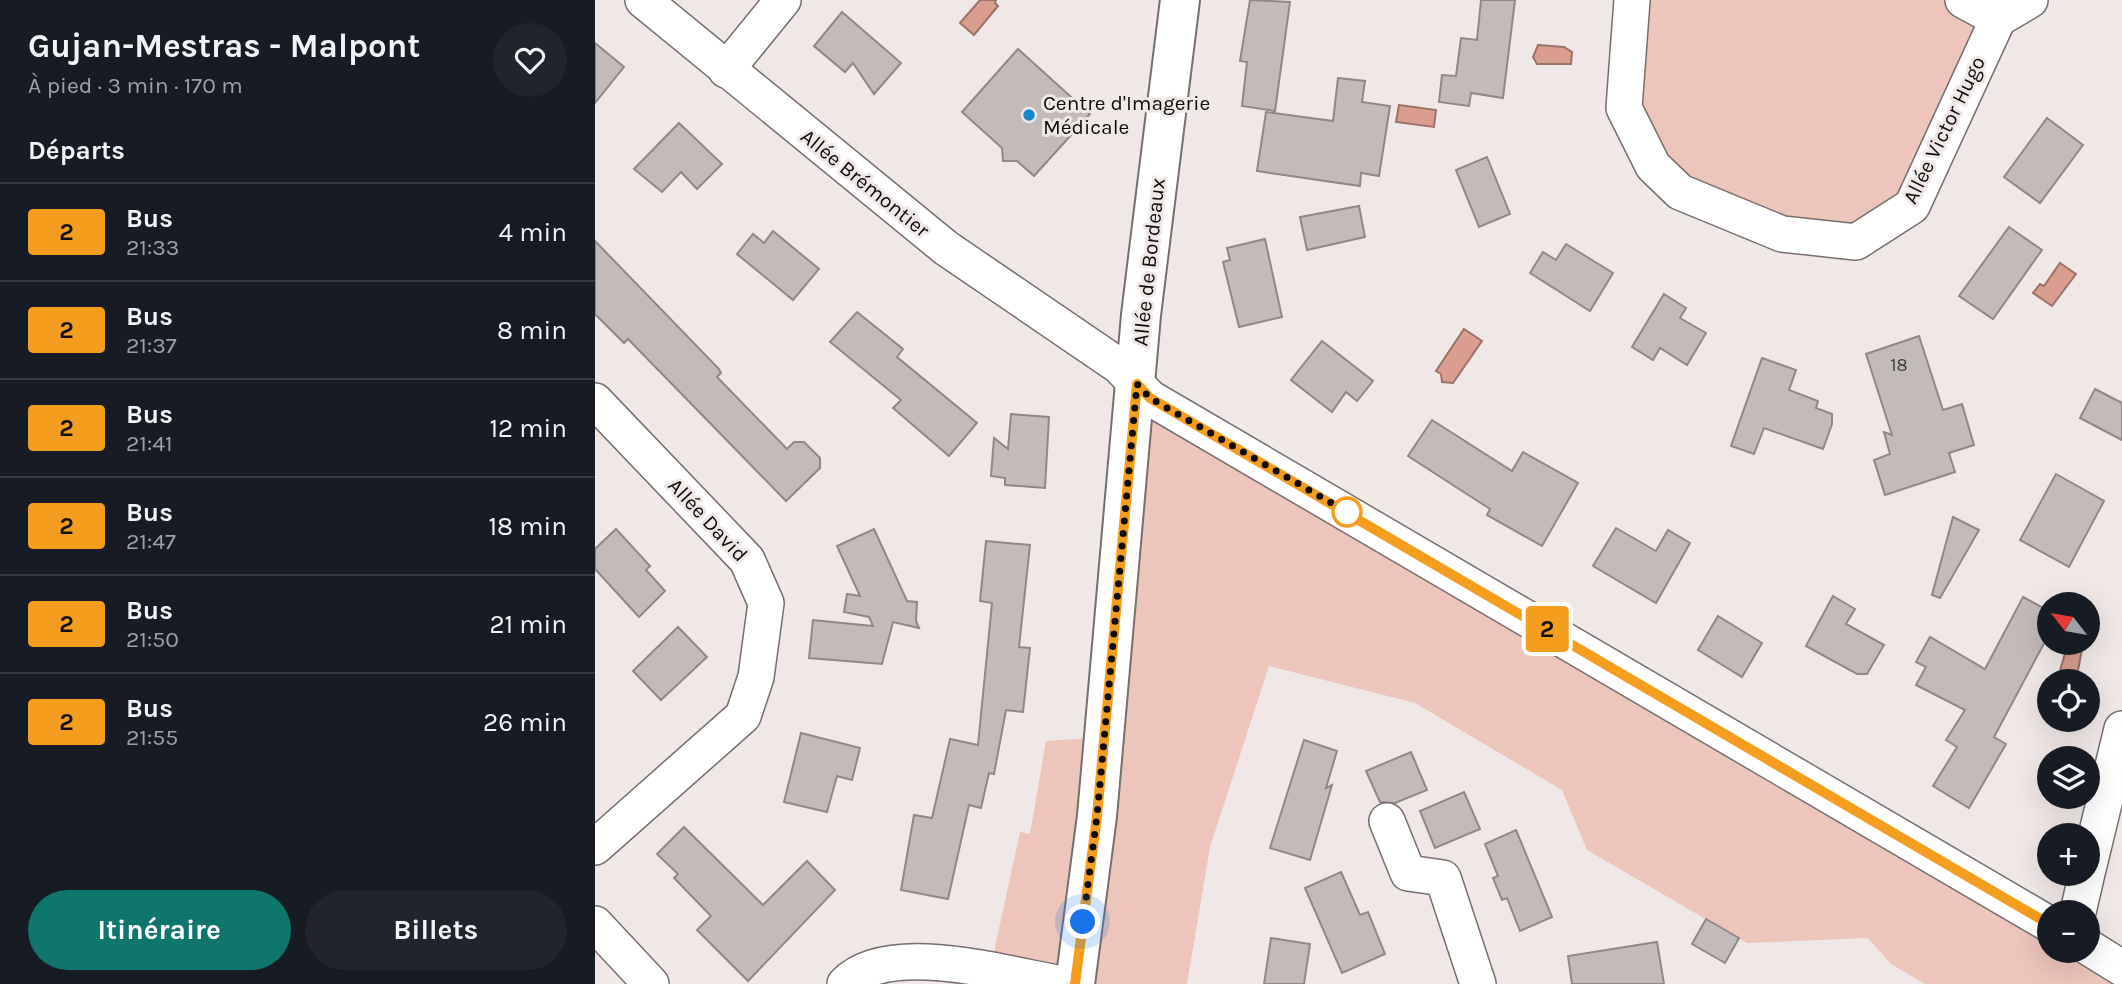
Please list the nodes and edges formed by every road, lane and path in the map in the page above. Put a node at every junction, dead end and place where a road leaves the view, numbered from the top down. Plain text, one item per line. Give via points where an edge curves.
1 (643, 0) edge
2 (783, 0) edge
3 (1180, 0) edge
4 (1632, 0) edge
5 (1963, 0) edge
6 (2030, 0) edge
7 (1998, 19) junction
8 (726, 70) junction
9 (1137, 384) junction
10 (595, 401) edge
11 (2122, 729) edge
12 (1387, 821) dead end
13 (2099, 823) edge
14 (595, 847) edge
15 (2037, 917) edge
16 (595, 924) edge
17 (2100, 954) edge
18 (2122, 968) edge
19 (652, 984) edge
20 (845, 984) edge
21 (1063, 984) edge
22 (1075, 984) edge
23 (1478, 984) edge

1 - 8 street, Allée Brémontier
2 - 8 street
3 - 9 main road, Allée de Bordeaux
4 - 7 street, Allée Victor Hugo via 1624,108 1653,166 1680,192 1782,234 1856,242 1912,206
5 - 7 street
6 - 7 street
8 - 9 street, Allée Brémontier via 946,248 1098,351
9 - 15 street, Allée Brémontier via 1150,398
9 - 22 main road, Allée de Bordeaux via 1097,816
10 - 14 street, Allée David via 747,559 766,603 756,677 743,716
11 - 13 street
12 - 23 street via 1408,873 1443,878
16 - 19 street
17 - 18 street
20 - 21 street via 856,973 899,961 990,970

